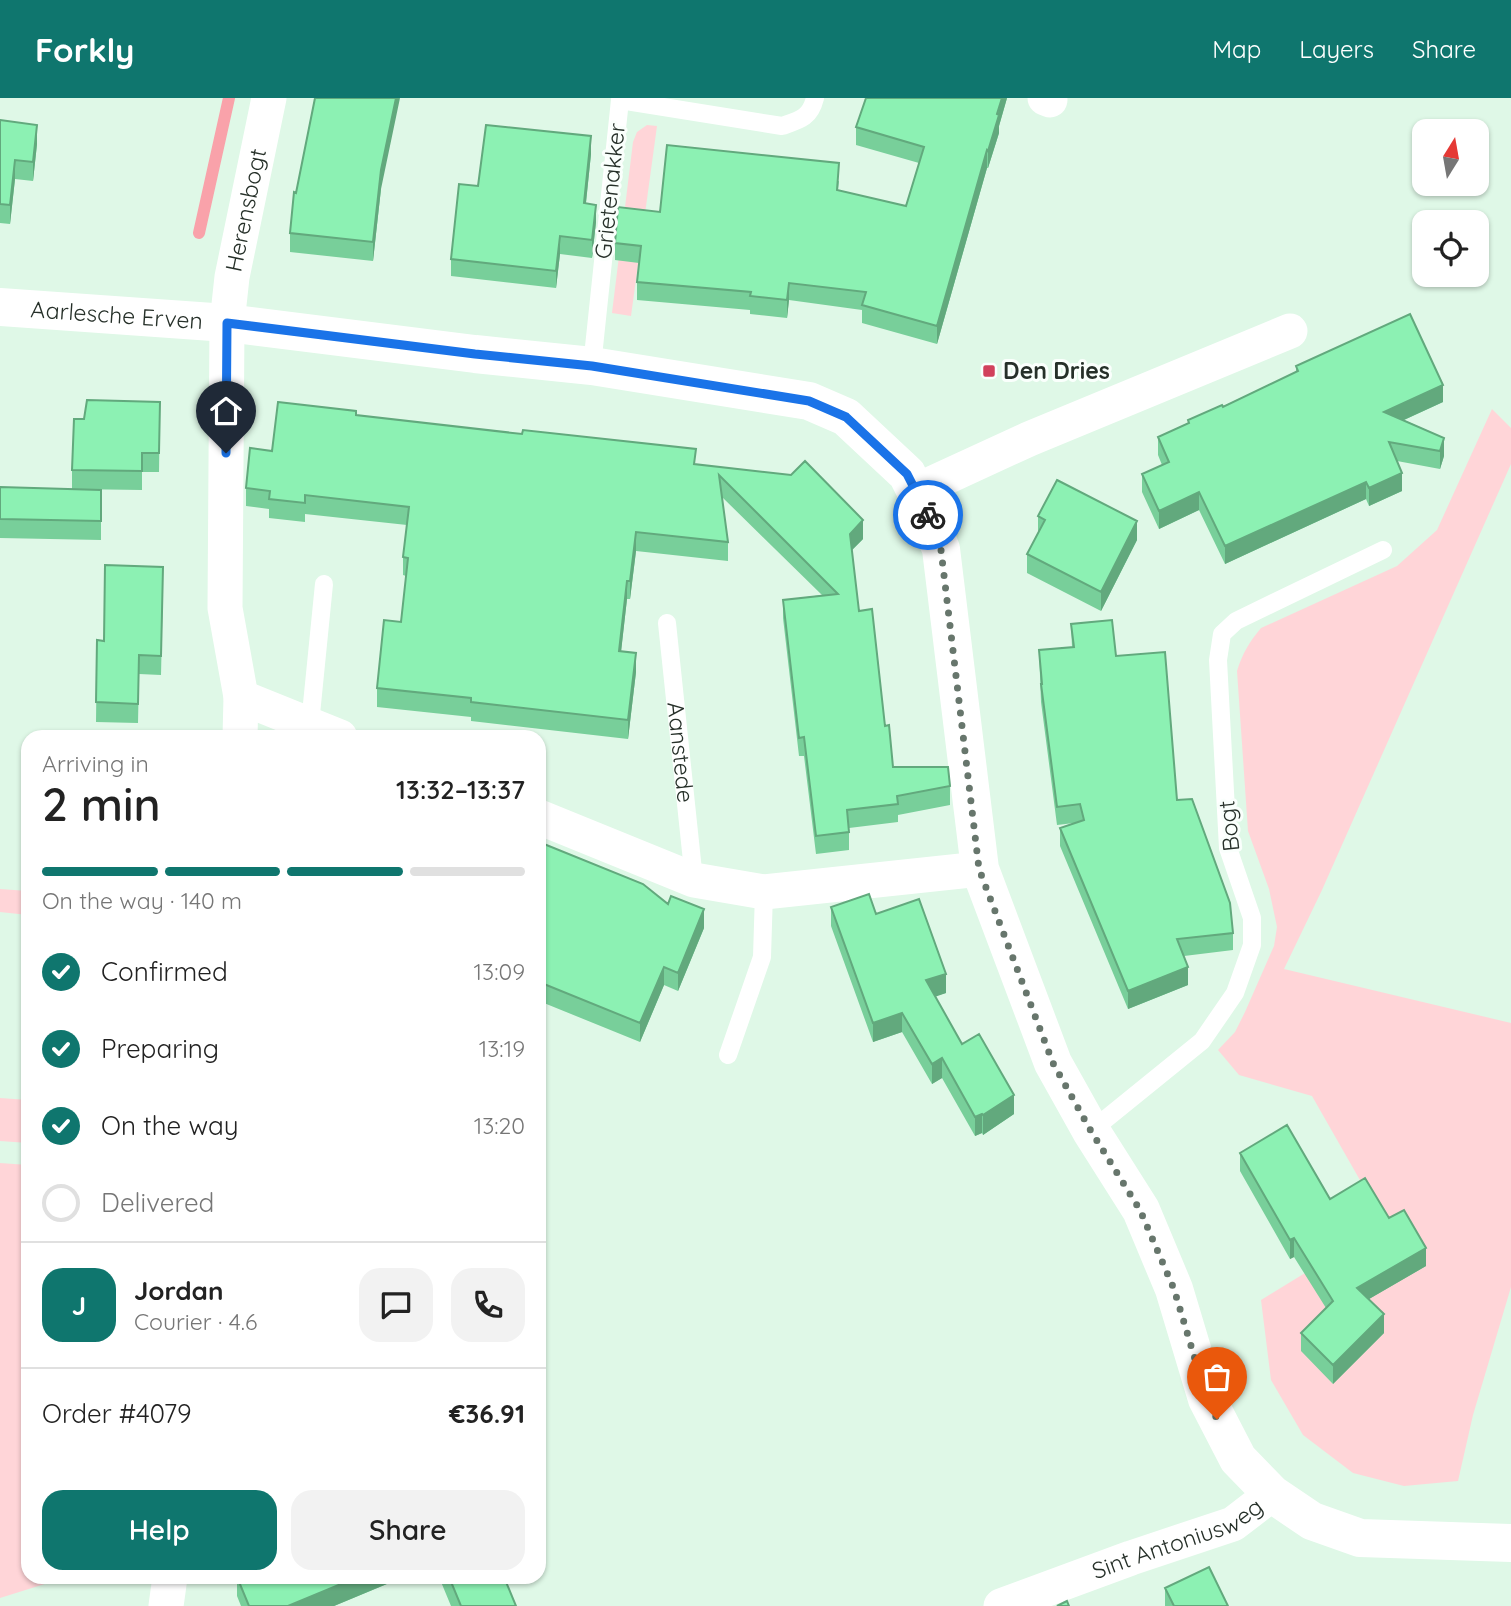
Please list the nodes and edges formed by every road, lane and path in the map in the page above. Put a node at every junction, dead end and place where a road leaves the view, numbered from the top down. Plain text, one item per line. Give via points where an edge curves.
1 (269, 98) edge
2 (815, 98) edge
3 (0, 307) edge
4 (227, 323) junction
5 (1290, 331) dead end
6 (592, 366) junction
7 (916, 491) junction
8 (1383, 550) dead end
9 (324, 584) dead end
10 (667, 623) dead end
11 (241, 697) junction
12 (240, 730) edge
13 (323, 730) edge
14 (325, 730) edge
15 (546, 820) edge
16 (979, 869) junction
17 (694, 880) junction
18 (764, 892) junction
19 (729, 1055) dead end
20 (1091, 1131) junction
21 (1272, 1494) junction
22 (1511, 1544) edge
23 (169, 1584) edge
24 (166, 1606) edge
25 (1001, 1606) edge

1 - 4 street, Herensbogt via 232,277
2 - 6 lane, Grietenakker via 802,120 782,126 620,100
3 - 4 street, Aarlesche Erven
4 - 6 street, Aarlesche Erven
4 - 11 street, Herensbogt via 225,608
5 - 7 street
6 - 7 street, Aarlesche Erven via 809,401 846,417 907,474
7 - 16 street, Aarlesche Erven via 941,550
8 - 20 lane, Bogt via 1236,621 1223,634 1217,660 1228,848 1252,918 1252,945 1235,993 1202,1041
9 - 14 lane
10 - 17 lane, Aanstede
11 - 12 street, Herensbogt
11 - 13 street
15 - 17 street
16 - 18 street
16 - 20 street, Aarlesche Erven via 1053,1063
17 - 18 street
18 - 19 lane via 762,957
20 - 21 street, Aarlesche Erven via 1145,1221 1174,1289 1207,1399 1238,1458
21 - 22 street, Sint Antoniusweg via 1312,1521 1360,1538
21 - 25 street, Sint Antoniusweg via 1233,1524
23 - 24 street

